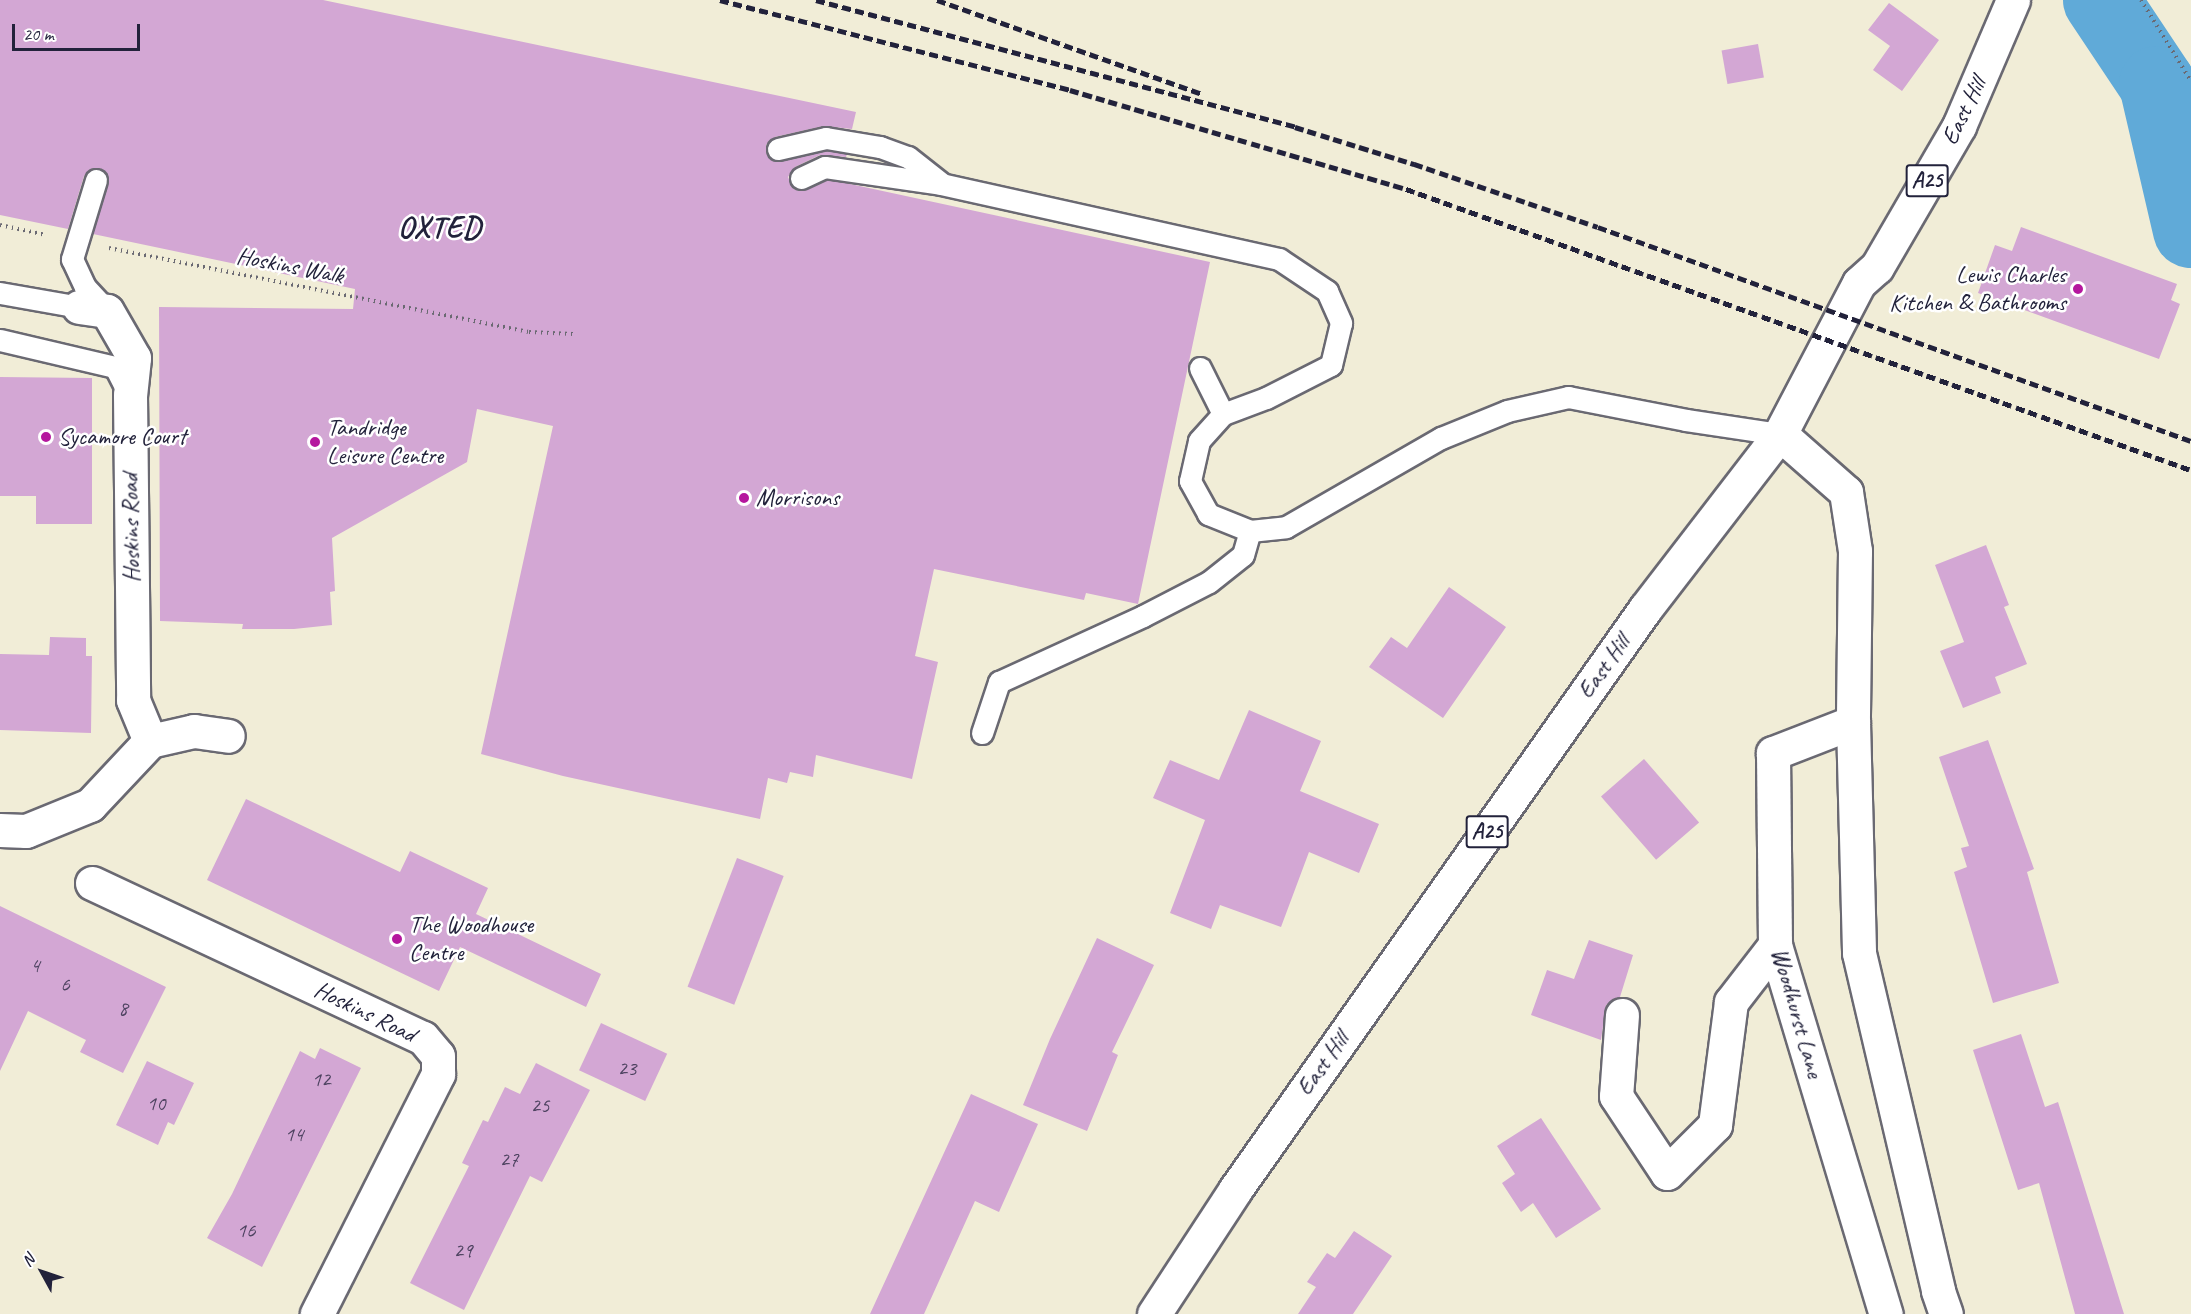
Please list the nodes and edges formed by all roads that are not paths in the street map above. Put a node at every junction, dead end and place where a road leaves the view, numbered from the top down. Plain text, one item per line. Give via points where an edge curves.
1 (2013, 0) edge
2 (778, 148) dead end
3 (801, 178) dead end
4 (96, 180) dead end
5 (941, 184) junction
6 (0, 293) edge
7 (93, 309) junction
8 (0, 340) edge
9 (1200, 368) dead end
10 (130, 394) junction
11 (1223, 414) junction
12 (1780, 434) junction
13 (1250, 531) junction
14 (1853, 722) junction
15 (982, 733) dead end
16 (228, 736) dead end
17 (150, 741) junction
18 (3, 837) edge
19 (92, 883) dead end
20 (1775, 945) junction
21 (1622, 1015) dead end
22 (317, 1314) edge
23 (1154, 1314) edge
24 (1886, 1314) edge
25 (1946, 1314) edge

1 - 12 street, East Hill / A25 via 1959,126 1877,267 1859,283
2 - 5 lane via 826,138 880,147 908,157
3 - 5 lane via 825,167
4 - 7 lane via 72,259
5 - 11 lane via 1279,259 1327,291 1341,323 1331,365 1266,398
6 - 7 lane
7 - 10 street, Hoskins Road via 134,358
8 - 10 lane via 115,367
9 - 11 lane
10 - 17 street, Hoskins Road via 133,700
11 - 13 lane via 1199,441 1190,481 1208,514
12 - 13 lane via 1568,397 1507,411 1441,438 1286,527
12 - 14 street via 1846,492 1855,551
12 - 23 street, East Hill / A25 via 1645,609 1235,1190
13 - 15 lane via 1243,555 1209,582 999,682
14 - 20 street, Woodhurst Lane via 1773,753
14 - 25 street via 1859,953
16 - 17 street via 194,731
17 - 18 street via 90,804
19 - 22 street, Hoskins Road via 423,1038 438,1056 438,1074
20 - 21 street via 1731,1002 1715,1125 1668,1173 1616,1096
20 - 24 street, Woodhurst Lane

